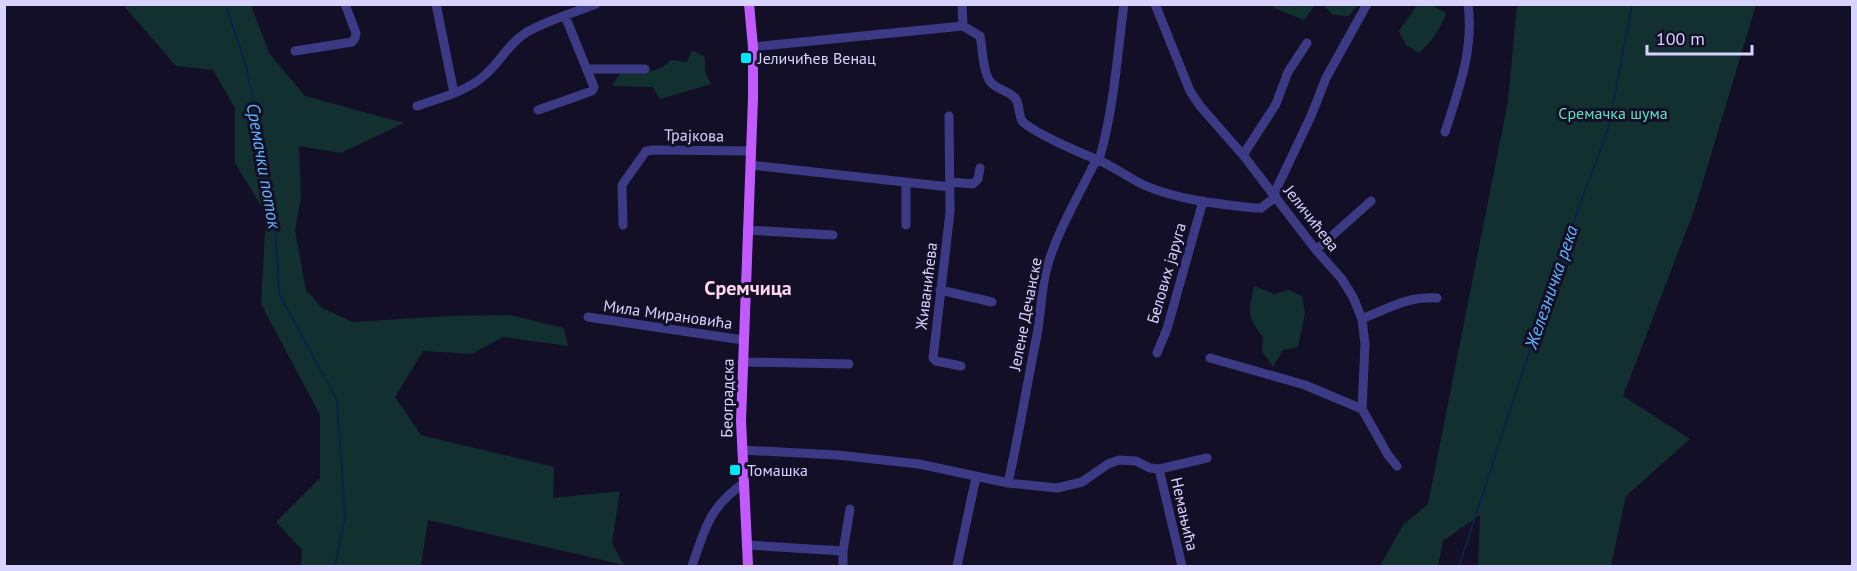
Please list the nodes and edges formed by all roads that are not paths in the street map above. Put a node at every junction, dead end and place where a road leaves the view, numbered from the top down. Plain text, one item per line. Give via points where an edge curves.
1 (345, 4) edge
2 (436, 4) edge
3 (596, 4) edge
4 (750, 4) edge
5 (962, 4) edge
6 (1124, 4) edge
7 (1155, 4) edge
8 (1367, 4) edge
9 (1468, 4) edge
10 (565, 16) junction
11 (963, 26) junction
12 (1307, 43) dead end
13 (753, 47) junction
14 (295, 51) dead end
15 (587, 69) junction
16 (645, 69) dead end
17 (454, 93) junction
18 (417, 106) dead end
19 (538, 110) dead end
20 (949, 116) dead end
21 (1446, 132) dead end
22 (751, 151) junction
23 (1243, 155) junction
24 (1099, 160) junction
25 (750, 165) junction
26 (980, 168) dead end
27 (906, 183) junction
28 (950, 185) junction
29 (1275, 196) junction
30 (1203, 201) junction
31 (1371, 201) dead end
32 (623, 225) dead end
33 (906, 225) dead end
34 (747, 230) junction
35 (833, 235) dead end
36 (1316, 250) junction
37 (940, 290) junction
38 (1437, 298) dead end
39 (992, 302) dead end
40 (588, 317) dead end
41 (1362, 319) junction
42 (743, 340) junction
43 (1157, 353) dead end
44 (1210, 358) dead end
45 (742, 362) junction
46 (849, 364) dead end
47 (962, 366) dead end
48 (1362, 409) junction
49 (742, 450) junction
50 (1207, 458) dead end
51 (1397, 466) dead end
52 (1159, 469) junction
53 (976, 477) junction
54 (744, 483) junction
55 (1008, 483) junction
56 (849, 509) dead end
57 (748, 545) junction
58 (843, 551) junction
59 (693, 567) edge
60 (748, 567) edge
61 (843, 567) edge
62 (957, 567) edge
63 (1182, 567) edge

1 - 14 street via 356,33 352,42
2 - 17 street
3 - 10 street
4 - 13 main road, Београдска
5 - 11 street
6 - 24 street via 1113,103
7 - 23 street, Јеличићева via 1190,91
8 - 29 street via 1326,78
9 - 21 street via 1468,50
10 - 15 street
10 - 17 street via 526,33 484,76
11 - 13 street
11 - 24 street via 980,36 989,80 1014,95 1023,122
12 - 23 street via 1288,72 1276,104
13 - 22 main road, Београдска
15 - 16 street
15 - 19 street via 594,87 592,92
17 - 18 street
20 - 28 street, Живанићева
22 - 25 main road, Београдска
22 - 32 street, Трајкова via 646,151 622,186
23 - 29 street, Јеличићева
24 - 30 street via 1147,186
24 - 55 street, Јелене Дечанске via 1067,219 1046,273
25 - 27 street
25 - 34 main road, Београдска
26 - 28 street via 976,182
27 - 28 street
27 - 33 street
28 - 37 street, Живанићева
29 - 30 street via 1261,208
29 - 36 street, Јеличићева
30 - 43 street, Белових јаруга
31 - 36 street
34 - 35 street
34 - 42 main road, Београдска
36 - 41 street, Јеличићева via 1341,278
37 - 39 street
37 - 47 street, Живанићева via 933,358
38 - 41 street via 1408,300
40 - 42 street, Мила Мирановића
41 - 48 street, Јеличићева
42 - 45 main road, Београдска
44 - 48 street via 1305,385
45 - 46 street
45 - 49 main road, Београдска
48 - 51 street
49 - 53 street via 919,464
49 - 54 main road, Београдска
50 - 52 street
52 - 55 street via 1119,460 1082,482 1066,486 1042,488
52 - 63 street, Немањића
53 - 55 street
53 - 62 street
54 - 57 main road, Београдска
54 - 59 street via 711,515
56 - 58 street
57 - 58 street
57 - 60 main road, Београдска
58 - 61 street

